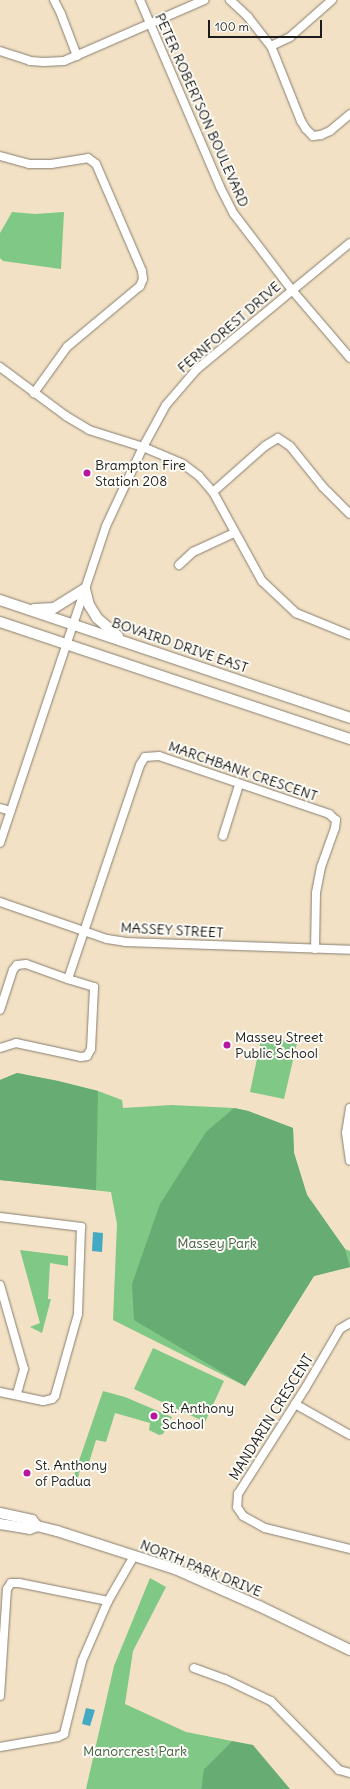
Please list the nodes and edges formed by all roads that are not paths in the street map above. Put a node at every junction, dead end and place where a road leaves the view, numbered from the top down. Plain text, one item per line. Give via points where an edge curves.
1 (54, 0) edge
2 (140, 0) edge
3 (204, 0) edge
4 (230, 0) edge
5 (332, 0) edge
6 (150, 24) junction
7 (271, 46) junction
8 (0, 51) edge
9 (77, 56) junction
10 (350, 114) edge
11 (0, 156) edge
12 (350, 243) edge
13 (292, 290) junction
14 (350, 358) edge
15 (0, 367) edge
16 (34, 393) junction
17 (143, 447) junction
18 (213, 492) junction
19 (350, 514) edge
20 (234, 533) junction
21 (179, 565) dead end
22 (85, 589) junction
23 (0, 600) edge
24 (26, 609) junction
25 (0, 622) edge
26 (72, 624) junction
27 (350, 635) edge
28 (128, 643) junction
29 (65, 644) junction
30 (350, 718) edge
31 (350, 739) edge
32 (239, 785) junction
33 (0, 808) edge
34 (11, 811) junction
35 (223, 836) dead end
36 (0, 843) edge
37 (0, 902) edge
38 (83, 931) junction
39 (315, 949) junction
40 (350, 950) edge
41 (68, 979) junction
42 (0, 1010) edge
43 (0, 1048) edge
44 (350, 1108) edge
45 (350, 1161) edge
46 (0, 1217) edge
47 (0, 1285) edge
48 (350, 1323) edge
49 (0, 1392) edge
50 (16, 1394) junction
51 (296, 1404) junction
52 (350, 1435) edge
53 (0, 1513) edge
54 (0, 1524) edge
55 (37, 1526) junction
56 (350, 1550) edge
57 (134, 1556) junction
58 (108, 1602) junction
59 (350, 1650) edge
60 (194, 1668) dead end
61 (0, 1696) edge
62 (0, 1747) edge
63 (350, 1773) edge

1 - 9 street
2 - 6 street, PETER ROBERTSON BOULEVARD
3 - 6 street
4 - 7 street via 248,17
5 - 7 street via 290,37
6 - 9 street
6 - 13 street, PETER ROBERTSON BOULEVARD via 226,200 244,229
7 - 10 street via 300,121 306,130 313,136 330,131
8 - 9 street via 30,61 44,62 64,61
11 - 16 street via 29,164 51,164 88,158 96,164 144,279 140,286 67,347
12 - 13 street, FERNFOREST DRIVE
13 - 14 street, PETER ROBERTSON BOULEVARD
13 - 17 street, FERNFOREST DRIVE via 197,369 171,397
15 - 16 street
16 - 17 street via 88,430
17 - 18 street via 183,464 199,476
17 - 22 street, FERNFOREST DRIVE via 106,526
18 - 19 street via 265,446 278,438 290,446 323,487
18 - 20 street
20 - 21 street via 193,552
20 - 27 street via 262,581 296,613
22 - 24 main road via 54,608
22 - 26 street, FERNFOREST DRIVE
22 - 28 main road via 97,618
23 - 24 main road, BOVAIRD DRIVE EAST
24 - 26 main road, BOVAIRD DRIVE EAST
25 - 29 main road
26 - 28 main road, BOVAIRD DRIVE EAST
26 - 29 street, FERNFOREST DRIVE
28 - 30 main road, BOVAIRD DRIVE EAST
29 - 31 main road
29 - 34 street, FERNFOREST DRIVE
32 - 35 street
32 - 38 street, MARCHBANK CRESCENT via 159,756 145,757 140,765
32 - 39 street, MARCHBANK CRESCENT via 329,814 336,820 321,867 316,893
33 - 34 street
34 - 36 street, FERNFOREST DRIVE
37 - 38 street, MASSEY STREET
38 - 39 street, MASSEY STREET via 125,942
38 - 41 street
39 - 40 street, MASSEY STREET
41 - 42 street via 26,964 17,965
41 - 43 street via 94,987 91,1049 87,1056 81,1057 16,1043
44 - 45 street via 346,1133
46 - 50 street via 81,1227 78,1314 55,1396 44,1401
47 - 50 street via 24,1369
48 - 51 street, MANDARIN CRESCENT via 340,1329
49 - 50 street
51 - 52 street
51 - 56 street, MANDARIN CRESCENT via 238,1494 237,1507 243,1516 265,1528
53 - 55 main road, NORTH PARK DRIVE via 32,1520
54 - 55 main road, NORTH PARK DRIVE via 30,1530
55 - 57 main road, NORTH PARK DRIVE
57 - 58 street
57 - 59 main road, NORTH PARK DRIVE via 175,1569
58 - 61 street via 11,1583 7,1589
58 - 62 street via 82,1661 64,1734
60 - 63 street via 271,1701 339,1770

